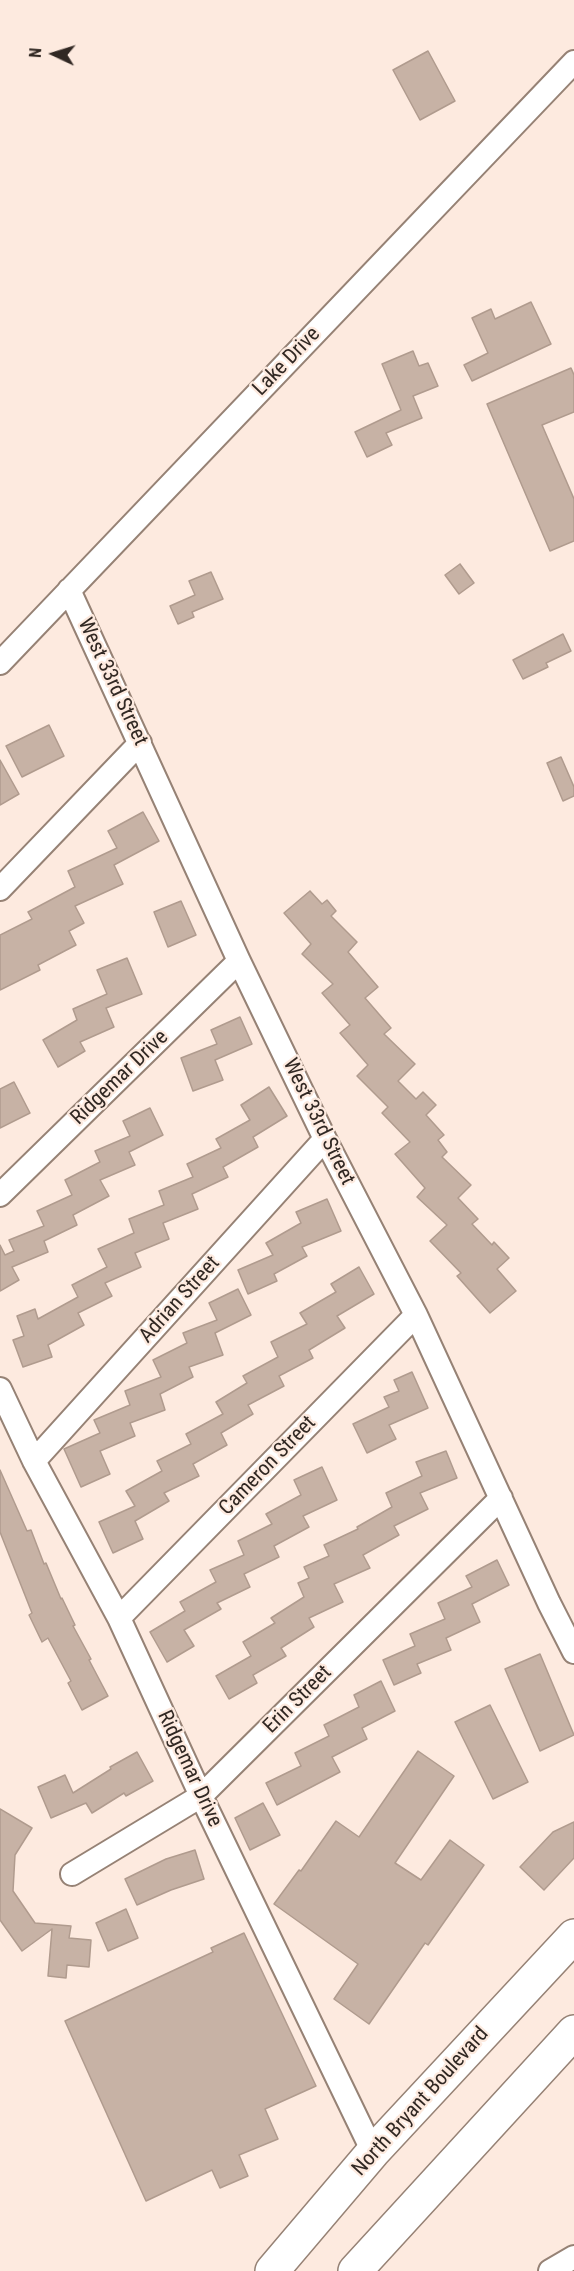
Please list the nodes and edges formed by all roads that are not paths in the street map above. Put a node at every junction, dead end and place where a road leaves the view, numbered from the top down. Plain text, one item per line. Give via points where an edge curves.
1 (574, 62) edge
2 (69, 590) junction
3 (0, 663) edge
4 (140, 743) junction
5 (0, 889) edge
6 (239, 961) junction
7 (325, 1138) junction
8 (0, 1195) edge
9 (416, 1315) junction
10 (0, 1389) edge
11 (34, 1461) junction
12 (501, 1498) junction
13 (119, 1618) junction
14 (574, 1652) edge
15 (201, 1796) junction
16 (72, 1874) dead end
17 (574, 1936) edge
18 (574, 2032) edge
19 (373, 2152) junction
20 (574, 2257) edge
21 (272, 2271) edge
22 (355, 2271) edge
23 (550, 2271) edge

1 - 2 street, Lake Drive
2 - 3 street, Lake Drive
2 - 4 street, West 33rd Street
4 - 5 street
4 - 6 street, West 33rd Street
6 - 7 street, West 33rd Street
6 - 8 street, Ridgemar Drive
7 - 9 street, West 33rd Street
7 - 11 street, Adrian Street
9 - 12 street, West 33rd Street
9 - 13 street, Cameron Street
10 - 11 street, Ridgemar Drive
11 - 13 street, Ridgemar Drive
12 - 14 street, West 33rd Street
12 - 15 street, Erin Street
13 - 15 street, Ridgemar Drive
15 - 16 street, Erin Street
15 - 19 street, Ridgemar Drive
17 - 19 highway, North Bryant Boulevard
18 - 22 highway
19 - 21 highway, North Bryant Boulevard
20 - 23 street

